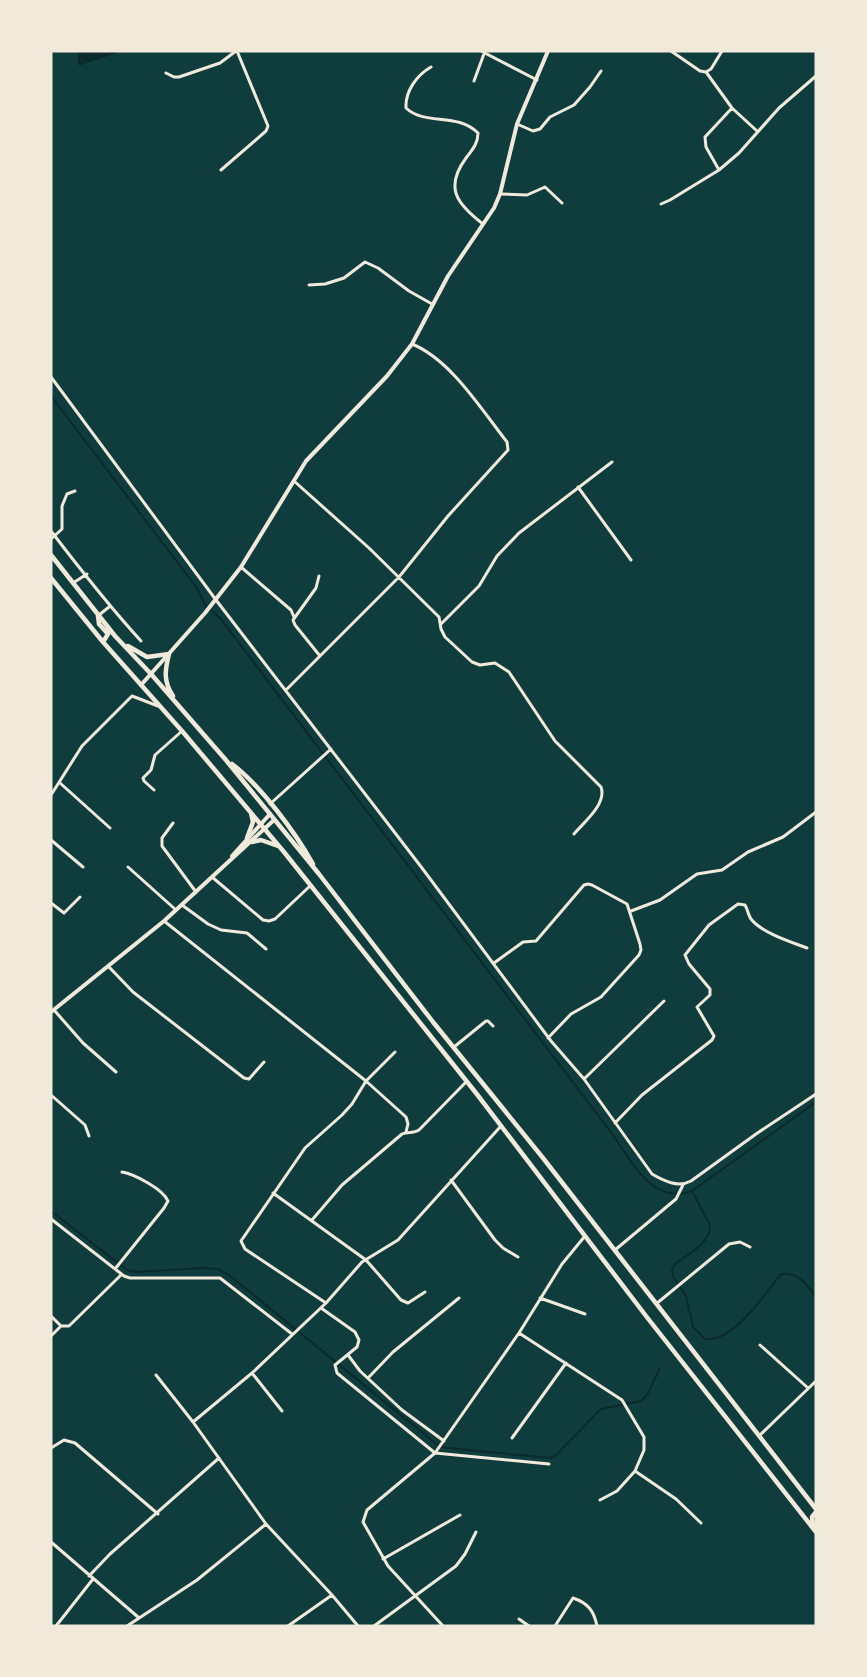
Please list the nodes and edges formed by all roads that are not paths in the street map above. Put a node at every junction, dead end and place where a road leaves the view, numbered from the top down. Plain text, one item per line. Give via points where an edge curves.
1 (236, 51) edge
2 (548, 51) edge
3 (671, 51) edge
4 (723, 51) edge
5 (483, 52) edge
6 (431, 67) dead end
7 (600, 71) dead end
8 (706, 72) junction
9 (166, 73) dead end
10 (816, 76) edge
11 (537, 80) junction
12 (474, 81) dead end
13 (732, 108) junction
14 (517, 124) junction
15 (757, 131) junction
16 (221, 170) dead end
17 (719, 170) junction
18 (500, 194) junction
19 (562, 203) dead end
20 (661, 204) dead end
21 (484, 225) junction
22 (309, 285) dead end
23 (432, 304) junction
24 (412, 344) junction
25 (51, 377) edge
26 (612, 462) dead end
27 (293, 480) junction
28 (578, 487) junction
29 (75, 491) dead end
30 (51, 531) edge
31 (55, 536) junction
32 (51, 539) edge
33 (51, 555) edge
34 (631, 560) dead end
35 (241, 567) junction
36 (87, 574) junction
37 (319, 576) dead end
38 (399, 577) junction
39 (51, 578) edge
40 (73, 584) junction
41 (215, 601) junction
42 (109, 607) junction
43 (98, 616) junction
44 (294, 617) junction
45 (441, 624) junction
46 (116, 636) junction
47 (141, 641) dead end
48 (103, 642) junction
49 (169, 654) junction
50 (320, 657) junction
51 (151, 674) junction
52 (141, 685) junction
53 (286, 690) junction
54 (161, 708) junction
55 (184, 713) junction
56 (182, 731) junction
57 (329, 751) junction
58 (225, 759) junction
59 (60, 783) junction
60 (154, 790) dead end
61 (51, 795) edge
62 (270, 804) junction
63 (248, 808) junction
64 (816, 812) edge
65 (270, 814) junction
66 (274, 819) junction
67 (173, 823) dead end
68 (261, 823) junction
69 (110, 828) dead end
70 (265, 828) junction
71 (574, 834) dead end
72 (51, 840) edge
73 (249, 840) junction
74 (284, 852) junction
75 (83, 867) dead end
76 (128, 867) dead end
77 (319, 874) junction
78 (212, 877) junction
79 (310, 886) junction
80 (196, 892) junction
81 (80, 897) dead end
82 (51, 903) edge
83 (182, 905) junction
84 (176, 910) junction
85 (631, 911) junction
86 (164, 921) junction
87 (807, 948) dead end
88 (266, 949) dead end
89 (493, 963) junction
90 (110, 967) junction
91 (664, 1001) dead end
92 (53, 1011) edge
93 (494, 1026) dead end
94 (548, 1038) junction
95 (454, 1047) junction
96 (395, 1052) dead end
97 (264, 1062) dead end
98 (116, 1072) dead end
99 (584, 1079) junction
100 (366, 1081) junction
101 (466, 1082) junction
102 (816, 1094) edge
103 (51, 1095) edge
104 (615, 1123) junction
105 (501, 1126) junction
106 (406, 1132) junction
107 (89, 1136) dead end
108 (122, 1172) dead end
109 (451, 1180) junction
110 (682, 1186) junction
111 (273, 1193) junction
112 (51, 1220) edge
113 (312, 1220) junction
114 (585, 1236) junction
115 (750, 1247) dead end
116 (614, 1251) junction
117 (518, 1257) dead end
118 (366, 1260) junction
119 (116, 1268) junction
120 (122, 1275) junction
121 (425, 1292) dead end
122 (459, 1298) dead end
123 (540, 1298) junction
124 (326, 1303) junction
125 (656, 1304) junction
126 (321, 1308) junction
127 (585, 1314) dead end
128 (51, 1316) edge
129 (61, 1326) junction
130 (293, 1333) junction
131 (519, 1333) junction
132 (51, 1336) edge
133 (760, 1345) dead end
134 (348, 1355) junction
135 (566, 1363) junction
136 (252, 1373) junction
137 (156, 1375) dead end
138 (368, 1378) junction
139 (816, 1380) edge
140 (808, 1388) junction
141 (282, 1411) dead end
142 (194, 1422) junction
143 (760, 1436) junction
144 (512, 1438) dead end
145 (443, 1442) junction
146 (51, 1448) edge
147 (436, 1452) junction
148 (219, 1458) junction
149 (549, 1464) dead end
150 (635, 1471) junction
151 (600, 1500) dead end
152 (816, 1510) edge
153 (158, 1514) junction
154 (460, 1515) dead end
155 (701, 1523) dead end
156 (266, 1524) junction
157 (815, 1530) edge
158 (476, 1532) dead end
159 (51, 1542) edge
160 (382, 1559) junction
161 (89, 1576) junction
162 (93, 1580) junction
163 (332, 1595) junction
164 (415, 1595) junction
165 (138, 1617) junction
166 (519, 1619) dead end
167 (56, 1626) edge
168 (128, 1626) edge
169 (288, 1626) edge
170 (358, 1626) edge
171 (374, 1626) edge
172 (443, 1626) edge
173 (529, 1626) edge
174 (555, 1626) edge
175 (597, 1626) edge

1 - 9 street via 220,63 179,76
1 - 16 street via 268,126
2 - 11 main road
3 - 8 street
4 - 8 street
5 - 11 street
5 - 12 street
6 - 21 street via 414,81 406,108 422,116 458,121 478,133 477,143 459,168 454,186 460,204
7 - 14 street via 574,105 550,117 540,129
8 - 13 street
10 - 15 street
11 - 14 main road
13 - 15 street
13 - 17 street via 705,137
14 - 18 main road
15 - 17 street
17 - 20 street
18 - 19 street via 527,195 545,187
18 - 21 main road
21 - 23 main road
22 - 23 street via 344,278 365,262
23 - 24 main road
24 - 27 main road
24 - 38 street via 429,352 449,370 509,446
25 - 41 street
26 - 28 street
27 - 35 main road
27 - 38 street
28 - 34 street
28 - 45 street via 508,543 478,586
29 - 31 street via 63,500 62,530
30 - 31 street
31 - 32 street
31 - 36 street
33 - 40 highway
35 - 41 main road
35 - 44 street via 291,610
36 - 40 street
36 - 42 street
37 - 44 street via 316,588
38 - 45 street via 439,617
38 - 50 street
39 - 48 highway
40 - 43 highway
41 - 49 main road
41 - 53 street
42 - 43 street
42 - 47 street
43 - 46 highway
43 - 48 highway via 99,624 108,634
44 - 50 street via 295,625
45 - 71 street via 445,637 472,662 495,663 509,672 555,741 601,787 599,804
46 - 49 highway via 147,657
46 - 51 highway
48 - 52 highway
49 - 51 main road
49 - 55 highway via 166,684
50 - 53 street
51 - 52 main road
51 - 55 highway
52 - 54 highway
53 - 57 street
54 - 56 highway
54 - 59 street via 132,696 82,746
55 - 58 highway
56 - 60 street via 155,755 151,770 144,777 144,782
56 - 63 highway
57 - 62 street
57 - 89 street
58 - 62 highway
58 - 65 highway
59 - 61 street
59 - 69 street
62 - 77 highway via 302,844
63 - 68 highway
63 - 73 highway via 253,822
64 - 85 street via 783,837 748,852 722,870 697,874 660,900
65 - 66 highway
65 - 68 main road
66 - 70 main road
66 - 77 highway
67 - 80 street via 162,838 162,846
68 - 70 highway
68 - 73 main road
70 - 73 main road
70 - 74 highway
72 - 75 street
73 - 74 highway via 267,841
73 - 78 main road
74 - 79 highway
76 - 84 street
77 - 95 highway
78 - 79 street via 269,921
78 - 80 main road
79 - 101 highway
80 - 83 main road
81 - 82 street via 64,913
83 - 84 main road
83 - 88 street via 221,930 247,933
84 - 86 main road
85 - 89 street via 623,900 584,885 536,941 523,942
85 - 94 street via 639,955 602,996 571,1014
86 - 90 main road
86 - 100 street
87 - 104 street via 782,939 755,922 742,904 710,926 685,955 710,989 710,995 698,1007 714,1036 635,1100
89 - 94 street
90 - 92 main road
90 - 97 street via 133,992 244,1078 249,1079
91 - 99 street
92 - 98 street
93 - 95 street via 486,1021
94 - 99 street
95 - 116 highway
96 - 100 street
99 - 104 street
100 - 106 street via 406,1117
100 - 111 street via 352,1104 305,1148
101 - 105 highway
101 - 106 street via 419,1130
102 - 110 street
103 - 107 street via 85,1125
104 - 110 street via 652,1174
105 - 109 street
105 - 114 highway
106 - 113 street via 342,1185
108 - 119 street via 163,1193 168,1200
109 - 117 street via 495,1240
109 - 118 street via 398,1240
110 - 116 street via 676,1199
111 - 113 street
111 - 124 street via 244,1235 242,1246
112 - 119 street
113 - 118 street
114 - 123 street
114 - 157 highway
115 - 125 street via 740,1242 729,1244
116 - 125 highway
118 - 121 street via 404,1303
118 - 124 street
119 - 120 street
120 - 129 street via 69,1326
120 - 130 street via 220,1278
122 - 138 street via 393,1352
123 - 127 street
123 - 131 street
124 - 126 street
125 - 143 highway
126 - 130 street
126 - 134 street via 358,1336 358,1345
128 - 129 street
129 - 132 street
130 - 136 street
131 - 135 street
131 - 145 street
133 - 140 street
134 - 138 street
134 - 147 street via 335,1368 340,1377
135 - 144 street
135 - 150 street via 622,1400 646,1444
136 - 141 street
136 - 142 street
137 - 142 street
138 - 145 street
139 - 140 street
140 - 143 street
142 - 148 street
143 - 152 highway
145 - 147 street
146 - 153 street via 64,1440 75,1443
147 - 149 street
147 - 160 street via 365,1514 363,1522
148 - 153 street
148 - 156 street
150 - 151 street via 616,1491
150 - 155 street
152 - 157 highway via 812,1517
153 - 161 street
154 - 160 street
156 - 163 street
156 - 165 street via 197,1580
158 - 164 street via 461,1561
159 - 161 street
160 - 164 street
161 - 162 street
162 - 165 street
162 - 167 street
163 - 169 street
163 - 170 street
164 - 171 street
164 - 172 street
165 - 168 street
166 - 173 street
174 - 175 street via 573,1598 591,1609

